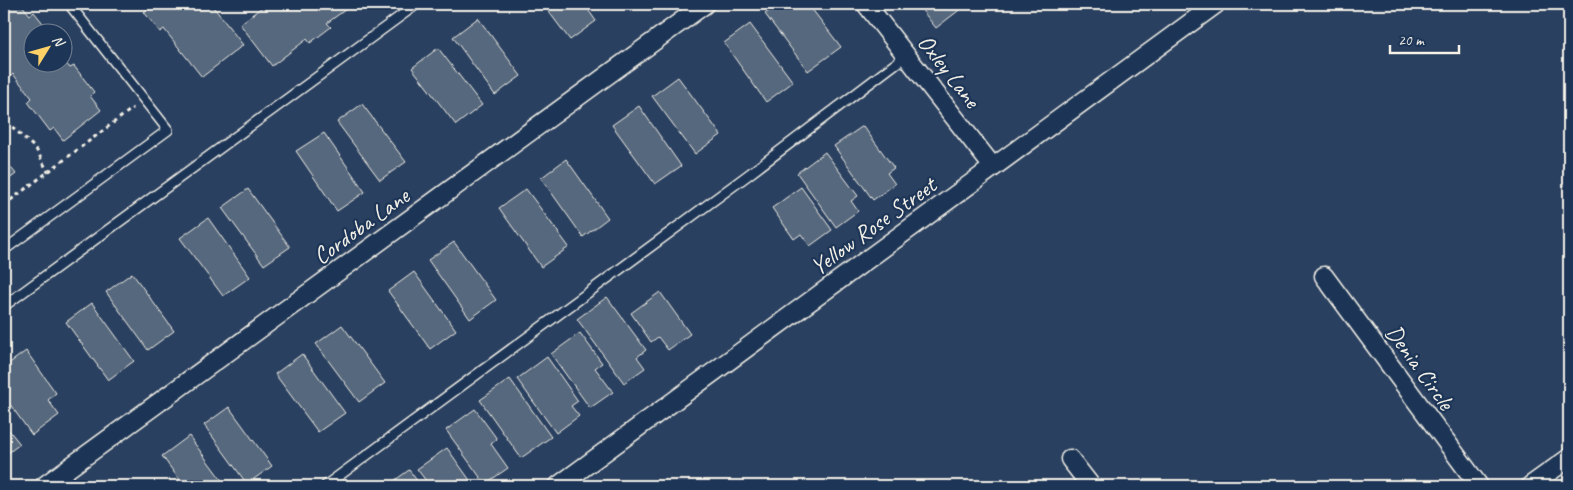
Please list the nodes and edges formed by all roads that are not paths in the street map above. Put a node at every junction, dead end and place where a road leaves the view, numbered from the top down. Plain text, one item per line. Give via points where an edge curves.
1 (69, 4) edge
2 (417, 4) edge
3 (705, 4) edge
4 (866, 4) edge
5 (1216, 4) edge
6 (907, 55) junction
7 (993, 168) junction
8 (4, 250) edge
9 (1324, 276) dead end
10 (4, 306) edge
11 (1569, 458) edge
12 (1070, 459) dead end
13 (44, 486) edge
14 (325, 486) edge
15 (558, 486) edge
16 (1091, 486) edge
17 (1479, 486) edge
18 (1530, 486) edge

1 - 8 lane via 168,130
2 - 10 lane
3 - 13 street, Cordoba Lane
4 - 6 street, Oxley Lane
5 - 7 street, Yellow Rose Street
6 - 7 street, Oxley Lane
6 - 14 lane
7 - 15 street, Yellow Rose Street
9 - 17 street, Denia Circle
11 - 18 street
12 - 16 street

